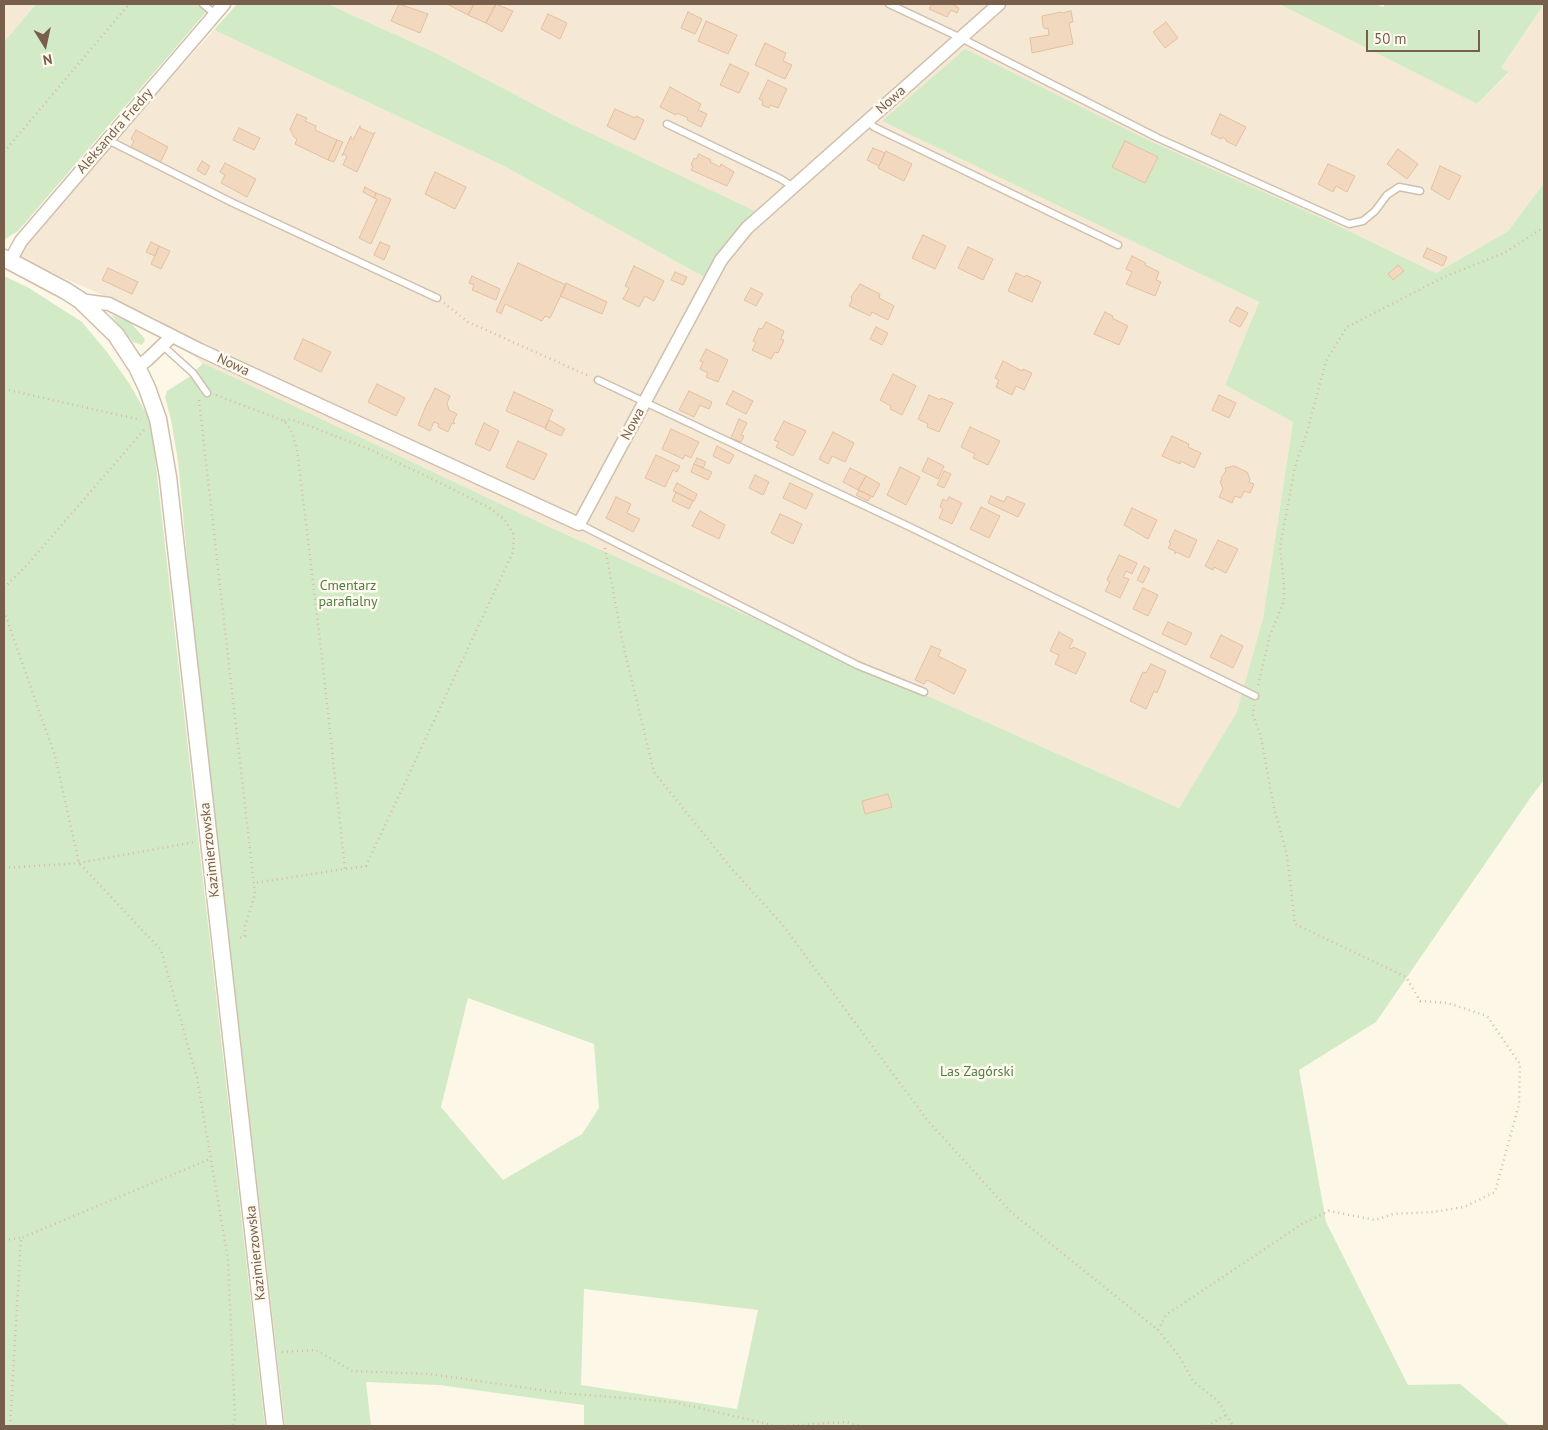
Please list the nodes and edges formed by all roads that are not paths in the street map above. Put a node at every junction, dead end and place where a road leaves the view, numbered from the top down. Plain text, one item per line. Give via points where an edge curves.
1 (203, 4) edge
2 (224, 4) edge
3 (889, 4) edge
4 (999, 4) edge
5 (215, 14) junction
6 (961, 38) junction
7 (868, 121) junction
8 (667, 124) dead end
9 (108, 140) junction
10 (794, 187) junction
11 (1420, 191) dead end
12 (1118, 245) dead end
13 (7, 260) edge
14 (437, 298) road end
15 (80, 300) junction
16 (166, 340) junction
17 (137, 367) junction
18 (598, 380) road end
19 (207, 393) road end
20 (644, 402) junction
21 (578, 524) junction
22 (924, 692) dead end
23 (1255, 696) road end
24 (275, 1426) edge

1 - 5 lane
2 - 5 street, Aleksandra Fredry
3 - 6 lane
4 - 6 street, Nowa
5 - 9 street, Aleksandra Fredry
6 - 7 street, Nowa
6 - 11 lane via 1158,138 1349,224 1375,211 1387,195 1399,187
7 - 10 street, Nowa
7 - 12 lane via 874,127
8 - 10 lane
9 - 13 street, Aleksandra Fredry
9 - 14 lane via 233,203
10 - 20 street, Nowa via 747,228 721,260
13 - 15 street, Kazimierzowska
15 - 16 street, Nowa via 109,304
15 - 17 street, Kazimierzowska via 116,335
16 - 17 street
16 - 19 lane
16 - 21 street, Nowa via 200,350
17 - 24 street, Kazimierzowska via 158,419 168,477
18 - 20 lane
20 - 21 street, Nowa
20 - 23 lane via 912,528
21 - 22 lane via 857,665

